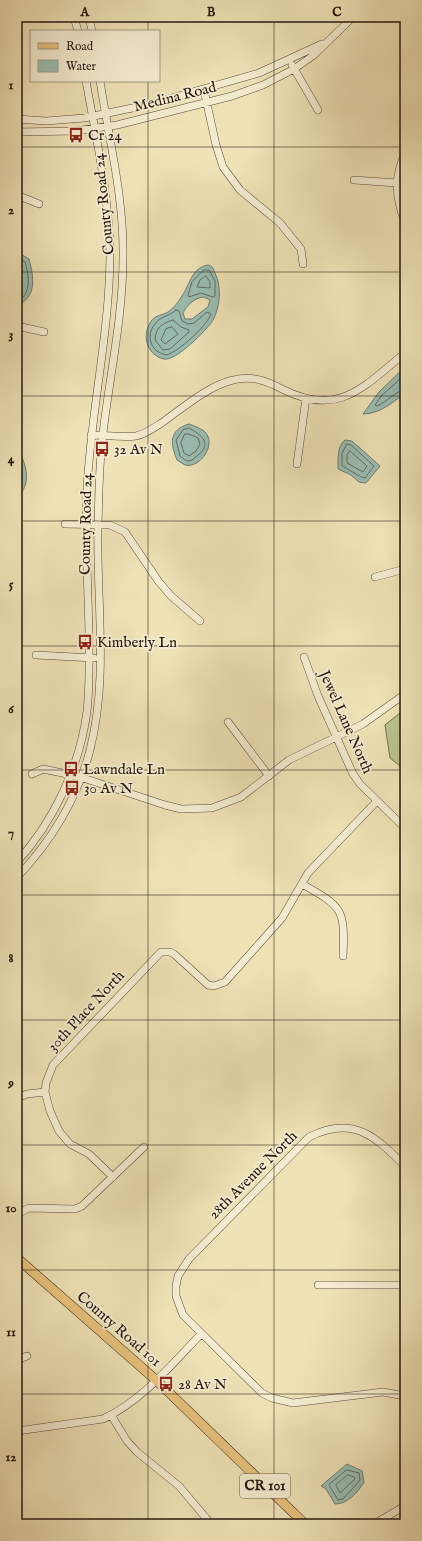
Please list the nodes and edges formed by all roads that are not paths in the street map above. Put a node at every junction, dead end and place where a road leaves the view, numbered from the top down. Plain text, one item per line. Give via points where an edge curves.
1 (74, 17) edge
2 (89, 17) edge
3 (353, 17) edge
4 (402, 17) edge
5 (405, 20) edge
6 (78, 30) edge
7 (92, 30) edge
8 (325, 43) junction
9 (289, 60) junction
10 (294, 69) junction
11 (86, 82) edge
12 (100, 82) edge
13 (204, 90) junction
14 (208, 103) junction
15 (318, 110) dead end
16 (105, 114) junction
17 (92, 116) junction
18 (17, 119) edge
19 (107, 126) junction
20 (95, 128) junction
21 (17, 132) edge
22 (405, 154) edge
23 (354, 180) dead end
24 (397, 183) junction
25 (17, 195) edge
26 (40, 204) dead end
27 (405, 222) edge
28 (303, 264) dead end
29 (17, 326) edge
30 (44, 332) dead end
31 (405, 353) edge
32 (306, 398) junction
33 (102, 435) junction
34 (91, 436) junction
35 (297, 464) dead end
36 (65, 524) dead end
37 (86, 524) junction
38 (98, 524) junction
39 (405, 569) edge
40 (375, 577) dead end
41 (200, 621) dead end
42 (36, 655) dead end
43 (304, 656) dead end
44 (100, 657) junction
45 (89, 658) junction
46 (405, 694) edge
47 (228, 722) dead end
48 (336, 737) junction
49 (32, 774) dead end
50 (76, 776) junction
51 (269, 776) junction
52 (376, 801) junction
53 (405, 828) edge
54 (17, 862) edge
55 (17, 877) edge
56 (302, 884) junction
57 (343, 956) dead end
58 (45, 1092) junction
59 (17, 1098) edge
60 (144, 1147) dead end
61 (405, 1166) edge
62 (113, 1177) junction
63 (17, 1214) edge
64 (17, 1258) edge
65 (318, 1285) dead end
66 (405, 1285) edge
67 (201, 1334) junction
68 (27, 1356) dead end
69 (17, 1360) edge
70 (156, 1380) junction
71 (405, 1396) edge
72 (111, 1415) junction
73 (17, 1431) edge
74 (405, 1506) edge
75 (211, 1524) edge
76 (305, 1524) edge
77 (374, 1524) edge

1 - 6 street
2 - 7 street
3 - 8 street, Medina Road
4 - 5 street
8 - 9 street, Medina Road
8 - 10 street, Medina Road via 314,55
9 - 10 street
9 - 13 street, Medina Road via 259,73
10 - 14 street, Medina Road via 262,85
10 - 15 street
11 - 17 street, County Road 24
12 - 16 street, County Road 24
13 - 14 street
13 - 16 street, Medina Road
14 - 19 street, Medina Road
14 - 28 street via 223,167 240,190 271,215 288,233 301,249
16 - 17 street, Medina Road
16 - 19 street, County Road 24
17 - 18 street, Medina Road via 46,121
17 - 20 street, County Road 24
19 - 20 street, Medina Road
19 - 33 street, County Road 24 via 120,209 123,256 118,322
20 - 21 street, Medina Road
20 - 34 street, County Road 24 via 108,218 110,252 109,291
22 - 24 street
23 - 24 street
24 - 27 street
25 - 26 street
29 - 30 street
31 - 32 street via 356,392 332,400
32 - 33 street via 260,379 234,379 208,391 148,432 128,436
32 - 35 street
33 - 34 street
33 - 38 street, County Road 24
34 - 37 street, County Road 24
36 - 37 street
37 - 38 street
37 - 45 street, County Road 24
38 - 41 street via 110,525 125,532 163,587
38 - 44 street, County Road 24
39 - 40 street
42 - 45 street
43 - 48 street, Jewel Lane North
44 - 45 street
44 - 50 street, County Road 24 via 96,723 90,751
45 - 50 street, County Road 24 via 87,711
46 - 48 street via 377,716
47 - 51 street
48 - 51 street via 301,753
48 - 52 street, Jewel Lane North via 353,774
49 - 50 street via 43,769
50 - 51 street via 165,805 196,810 227,804
50 - 54 street, County Road 24 via 36,839
50 - 55 street, County Road 24 via 57,826 40,851
52 - 53 street, Jewel Lane North
52 - 56 street via 312,869
56 - 57 street via 327,898 340,912 344,930
56 - 58 street, 30th Place North via 279,922 225,982 214,986 203,982 170,952 158,954 59,1057 49,1073
58 - 59 street
58 - 62 street via 50,1111 64,1138 89,1154
60 - 62 street
61 - 67 street, 28th Avenue North via 382,1143 365,1133 347,1127 321,1131 309,1137 189,1259 178,1276 176,1296 183,1315
62 - 63 street via 82,1206 75,1209 29,1208
64 - 70 main road, County Road 101 / CR 101
65 - 66 street
67 - 70 street
67 - 71 street, 28th Avenue North via 254,1386 282,1402 303,1403 383,1392
68 - 69 street
70 - 72 street via 148,1389
70 - 76 main road, County Road 101 / CR 101
72 - 73 street via 98,1420
72 - 75 street via 137,1452 180,1486
74 - 77 street

